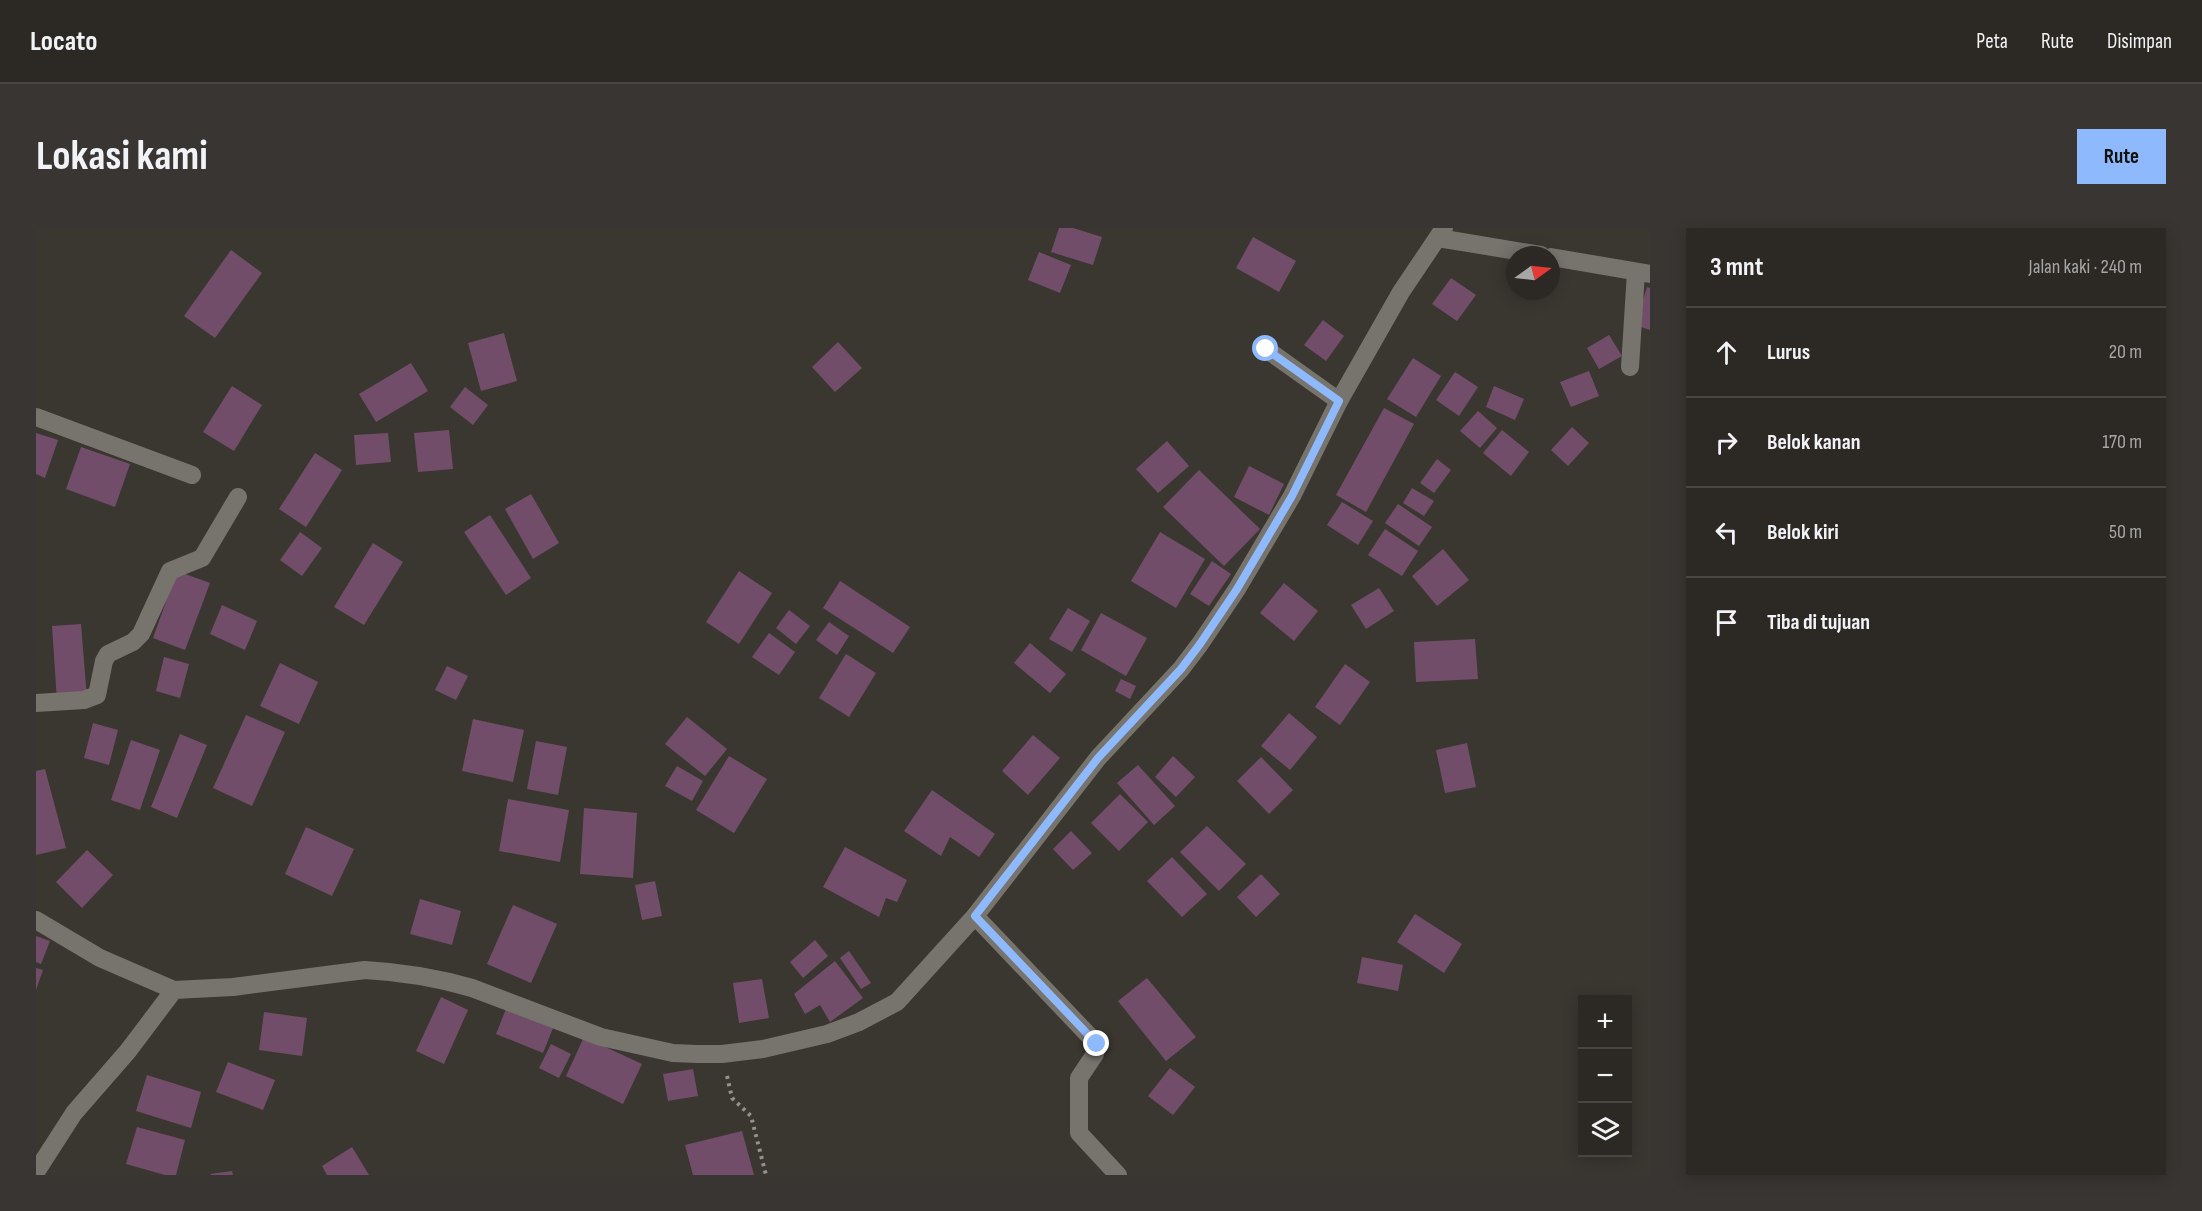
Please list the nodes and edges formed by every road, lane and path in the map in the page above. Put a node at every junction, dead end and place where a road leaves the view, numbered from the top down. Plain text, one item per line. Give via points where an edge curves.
1 (1441, 233) edge
2 (1506, 247) edge
3 (1560, 259) edge
4 (1643, 273) edge
5 (1266, 349) dead end
6 (1630, 366) dead end
7 (1339, 401) junction
8 (36, 417) edge
9 (192, 475) dead end
10 (238, 497) dead end
11 (36, 703) edge
12 (975, 916) junction
13 (36, 920) edge
14 (174, 990) junction
15 (722, 1054) junction
16 (36, 1172) edge
17 (766, 1175) edge
18 (1118, 1175) edge

1 - 2 street
1 - 7 street via 1401,292
3 - 4 street
4 - 6 street
5 - 7 street
7 - 12 street via 1292,496 1200,644 1098,758
8 - 9 street
10 - 11 street via 202,558 170,571 141,634 108,654 97,695 84,700
12 - 15 street via 897,1002 883,1011 827,1034
12 - 18 street via 1097,1044 1095,1054 1078,1078 1079,1133
13 - 14 street via 100,958
14 - 15 street via 386,971 454,982 626,1044 673,1053
14 - 16 street via 74,1113
15 - 17 path via 732,1098 751,1116

